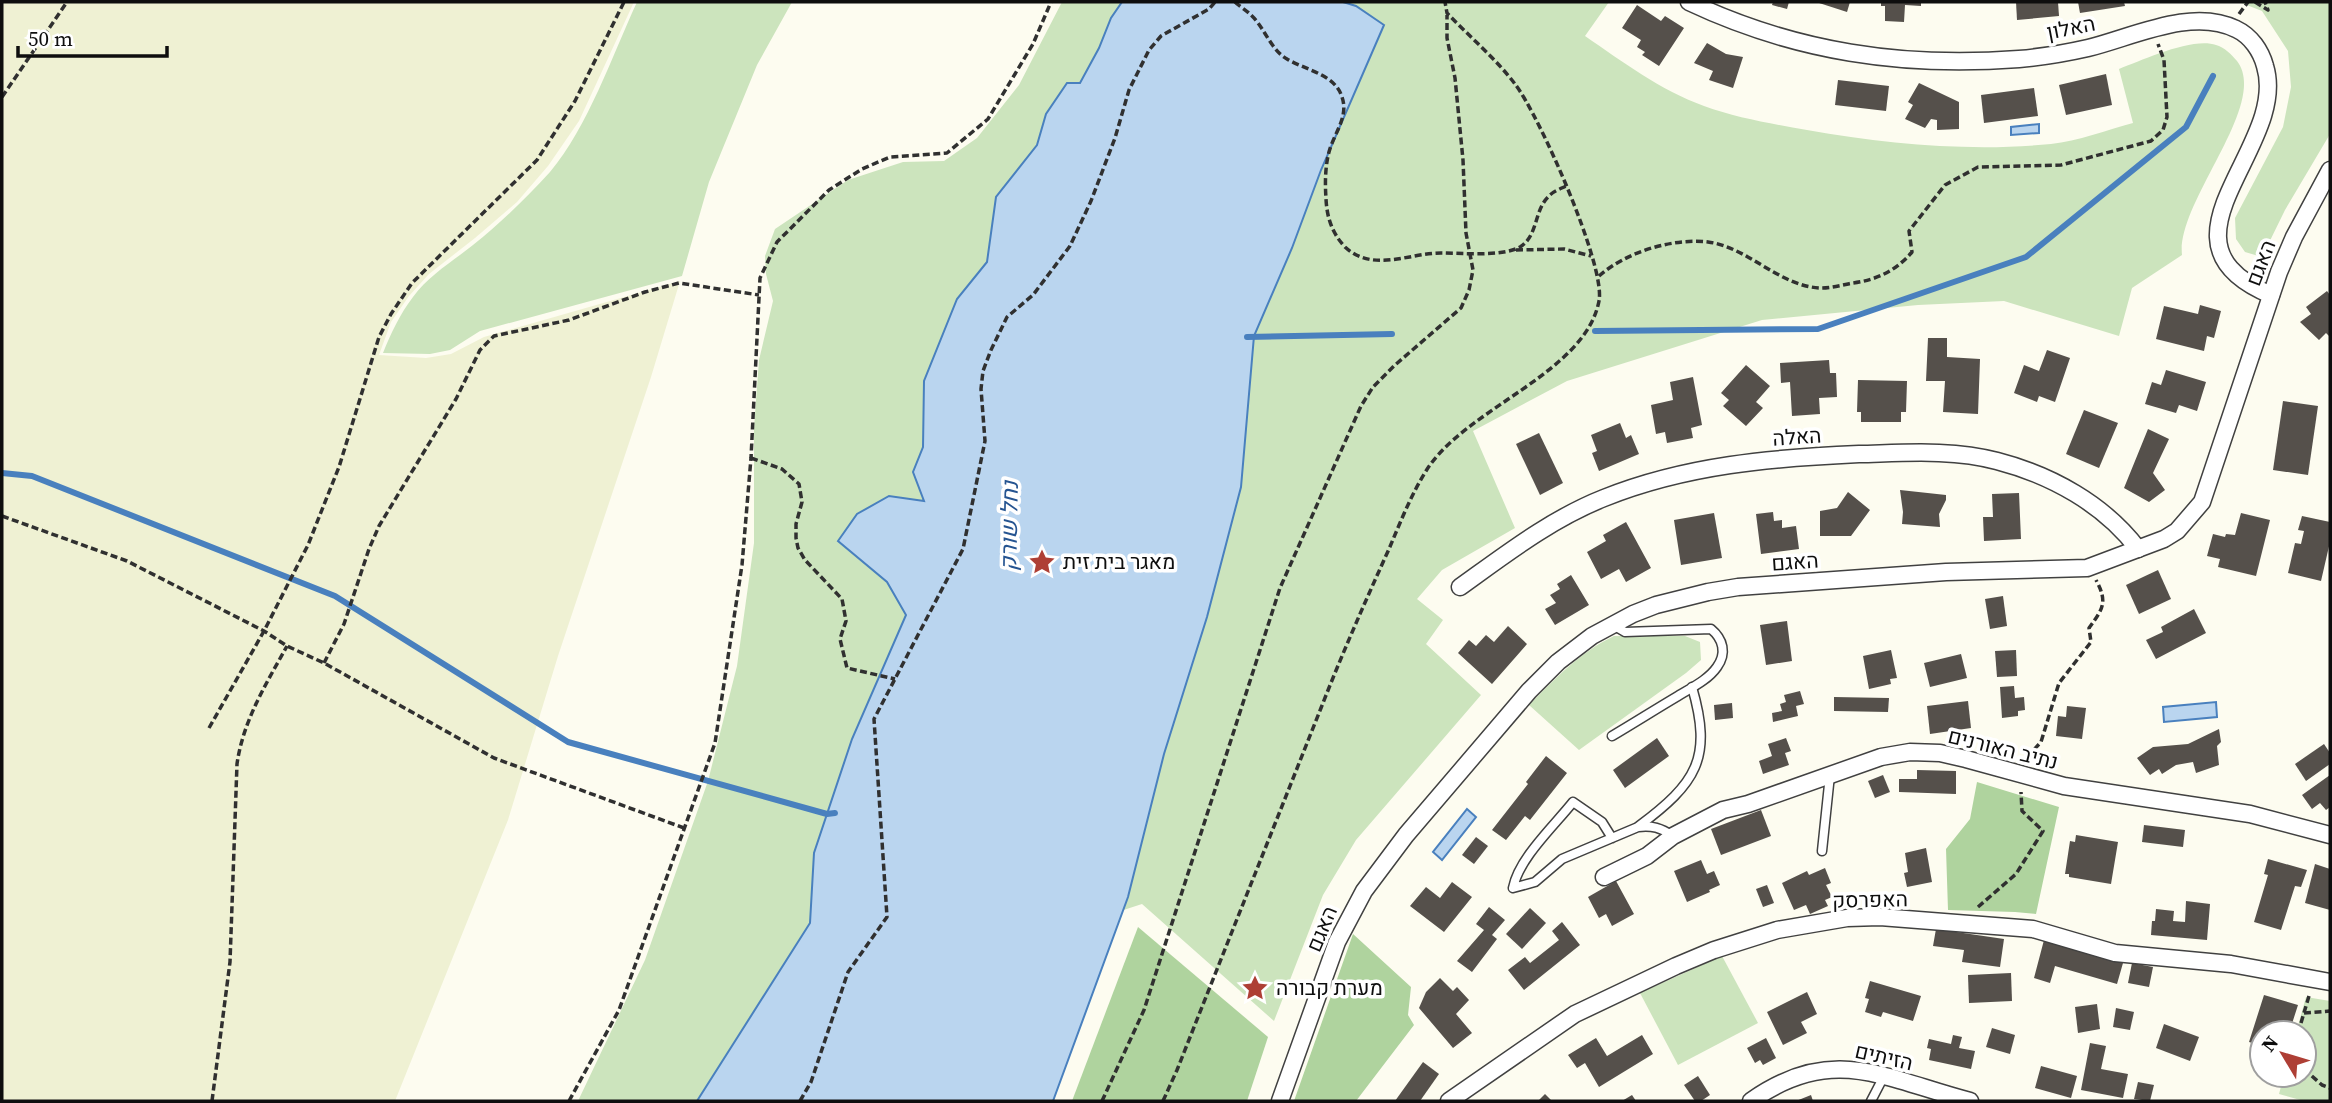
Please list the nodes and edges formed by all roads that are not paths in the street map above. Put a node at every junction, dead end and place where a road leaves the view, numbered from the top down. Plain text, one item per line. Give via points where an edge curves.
1 (1689, 2) edge
2 (2330, 170) edge
3 (2271, 295) junction
4 (2138, 549) junction
5 (1460, 587) dead end
6 (1612, 625) junction
7 (1692, 687) junction
8 (1612, 736) dead end
9 (1830, 775) junction
10 (1638, 827) junction
11 (2330, 835) edge
12 (1673, 836) junction
13 (1612, 838) junction
14 (1822, 851) dead end
15 (1604, 877) dead end
16 (2322, 981) edge
17 (1884, 1076) junction
18 (1280, 1101) edge
19 (1449, 1101) edge
20 (1751, 1101) edge
21 (1871, 1101) edge
22 (1970, 1101) edge

1 - 3 street, האלון via 1781,38 1896,60 2022,58 2085,49 2200,20 2239,30 2262,56 2269,92 2266,112 2221,210 2217,235 2230,267 2247,283
2 - 3 street, האגם via 2291,244
3 - 4 street, האגם via 2202,502 2176,531
4 - 5 street, האלה via 2088,502 2059,485 1994,460 1949,454 1830,456 1707,468 1634,487 1549,525
4 - 6 street, האגם via 2087,568 1924,573 1738,587 1669,602
6 - 7 lane via 1625,632 1711,629 1720,636 1722,656 1717,667
6 - 18 street, האגם via 1543,676 1367,885 1337,942
7 - 8 lane
7 - 10 lane via 1702,729 1702,749 1692,776 1667,805
9 - 11 street, נתיב האורנים via 1881,757 1940,753 2064,786 2250,814
9 - 12 street, נתיב האורנים via 1723,810
9 - 14 lane
10 - 12 lane via 1662,828
10 - 13 lane
12 - 15 street, נתיב האורנים via 1647,856
13 - 13 lane via 1602,822 1573,802 1523,863 1513,888 1535,882 1562,859
16 - 19 street, האפרסק via 2231,964 2115,953 2033,929 1847,918 1777,930 1676,966 1575,1014
17 - 20 street, הזיתים via 1856,1069 1813,1072 1777,1084
17 - 21 lane
17 - 22 street, הזיתים

